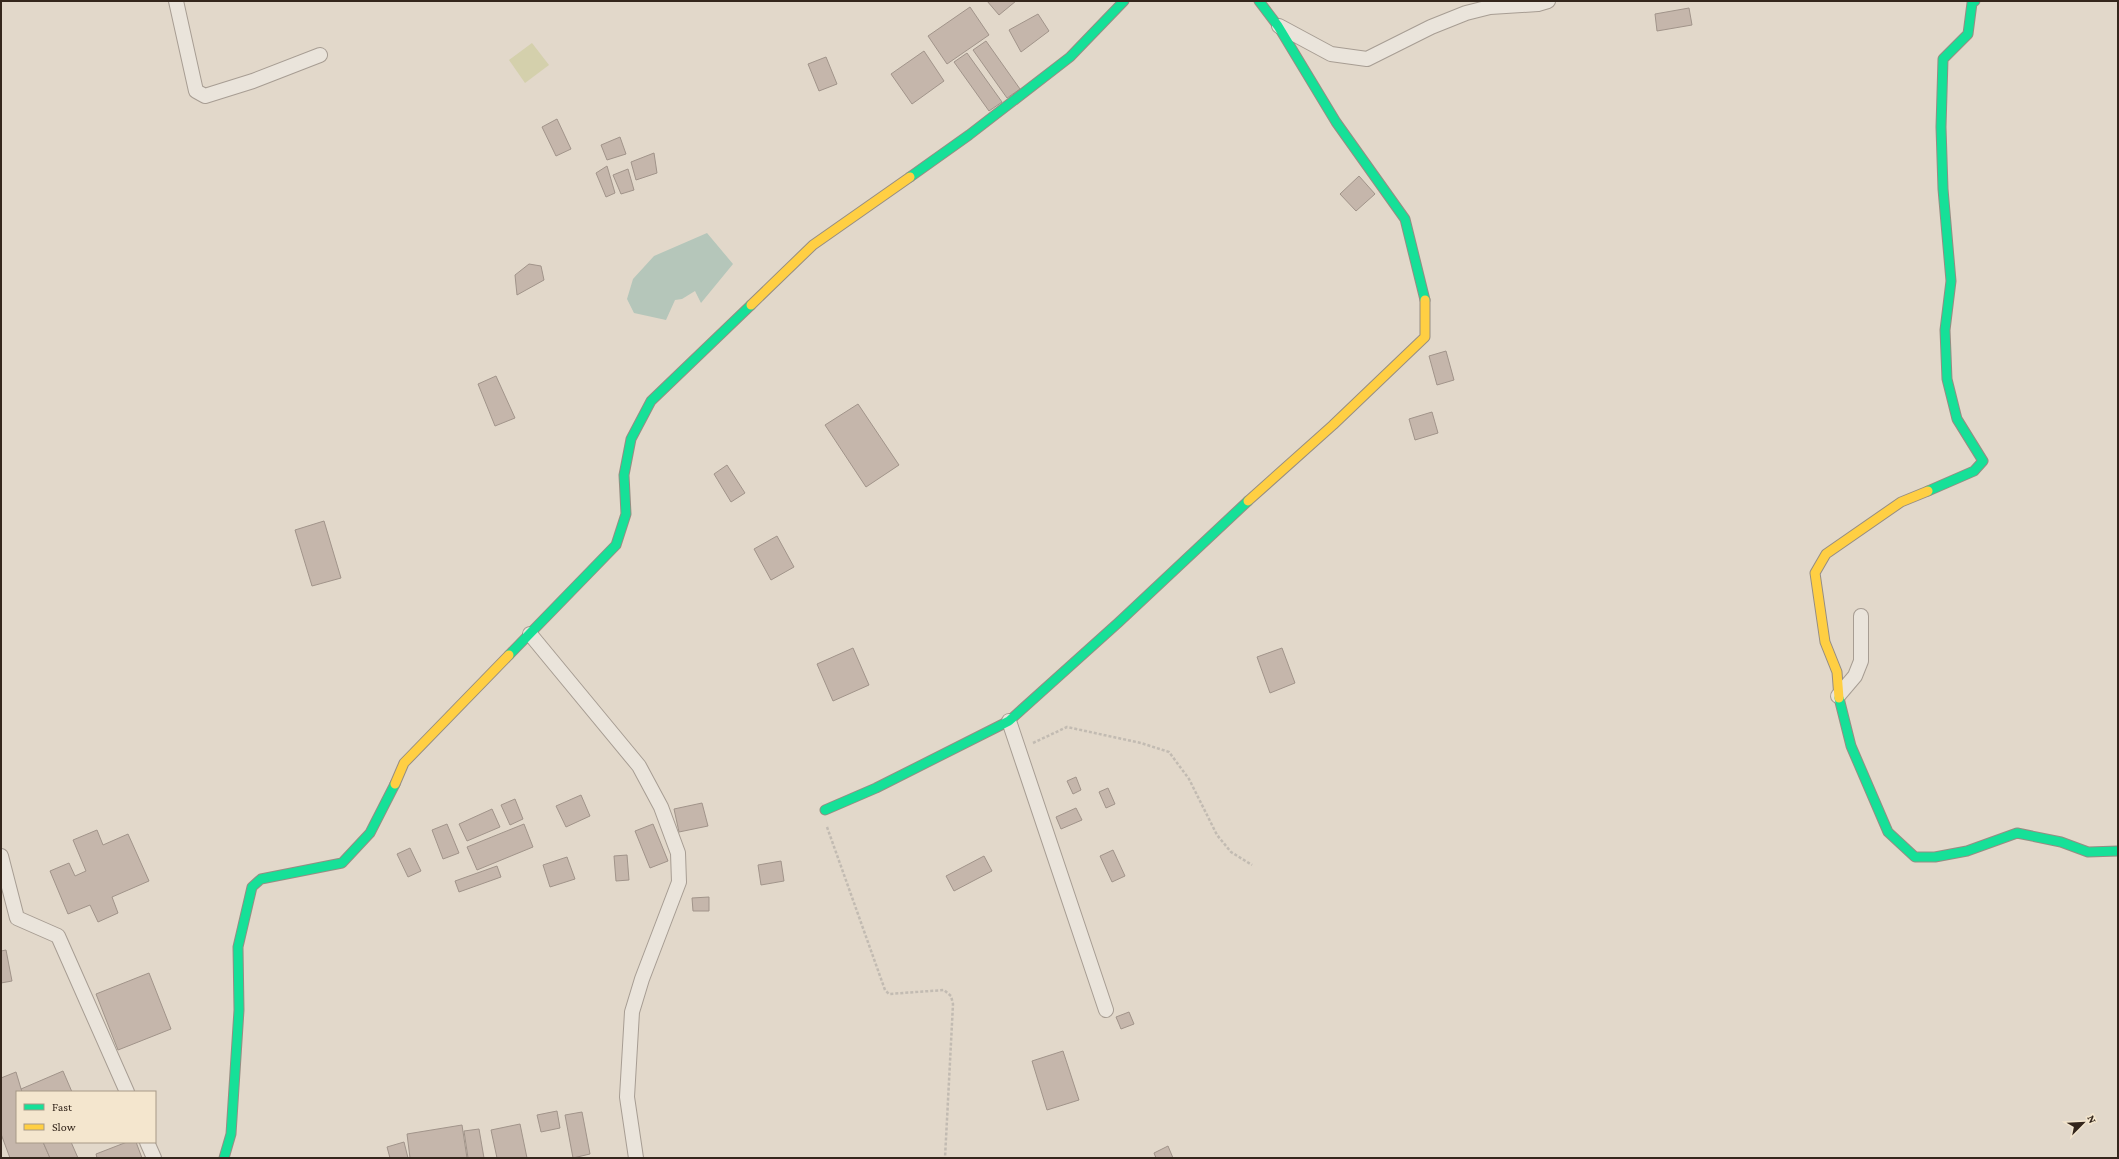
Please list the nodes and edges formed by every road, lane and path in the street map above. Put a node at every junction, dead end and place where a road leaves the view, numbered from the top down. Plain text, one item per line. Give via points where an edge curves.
1 (176, 1) edge
2 (1124, 1) edge
3 (1259, 1) edge
4 (1548, 1) edge
5 (1975, 1) edge
6 (1278, 26) junction
7 (320, 55) dead end
8 (1861, 616) dead end
9 (530, 634) junction
10 (1838, 696) junction
11 (1009, 721) junction
12 (1018, 749) junction
13 (825, 810) joint
14 (2118, 851) edge
15 (1, 856) edge
16 (1252, 865) dead end
17 (1106, 1010) dead end
18 (127, 1091) edge
19 (147, 1143) edge
20 (154, 1158) edge
21 (224, 1158) edge
22 (636, 1158) edge
23 (945, 1158) edge

1 - 7 street via 196,91 205,96
2 - 9 street via 1070,57 969,135 813,245 651,401 631,439 624,476 626,514 616,545
3 - 6 street
4 - 6 street via 1490,7 1466,13 1430,27 1367,59 1332,54
5 - 10 street via 1972,3 1968,34 1943,58 1941,127 1943,189 1951,281 1945,330 1947,379 1957,419 1983,461 1974,471 1900,502 1826,554 1815,573 1825,642 1837,672
6 - 11 street via 1336,122 1405,219 1425,301 1425,337 1334,425
8 - 10 street via 1861,661 1855,676
9 - 21 street via 404,763 370,833 342,863 261,879 252,887 238,947 239,1010 231,1134
9 - 22 street via 639,766 661,807 678,853 679,882 632,1012 627,1096
10 - 14 street via 1851,746 1888,832 1915,857 1935,857 1967,851 2017,833 2061,842 2088,852
11 - 12 street
11 - 13 street via 876,788
12 - 16 path via 1067,728 1141,743 1169,752 1189,779 1217,835 1230,852
12 - 17 street
13 - 23 path via 822,815 885,990 890,994 944,990 951,996 953,1004
15 - 18 street via 17,918 58,936
19 - 20 street

